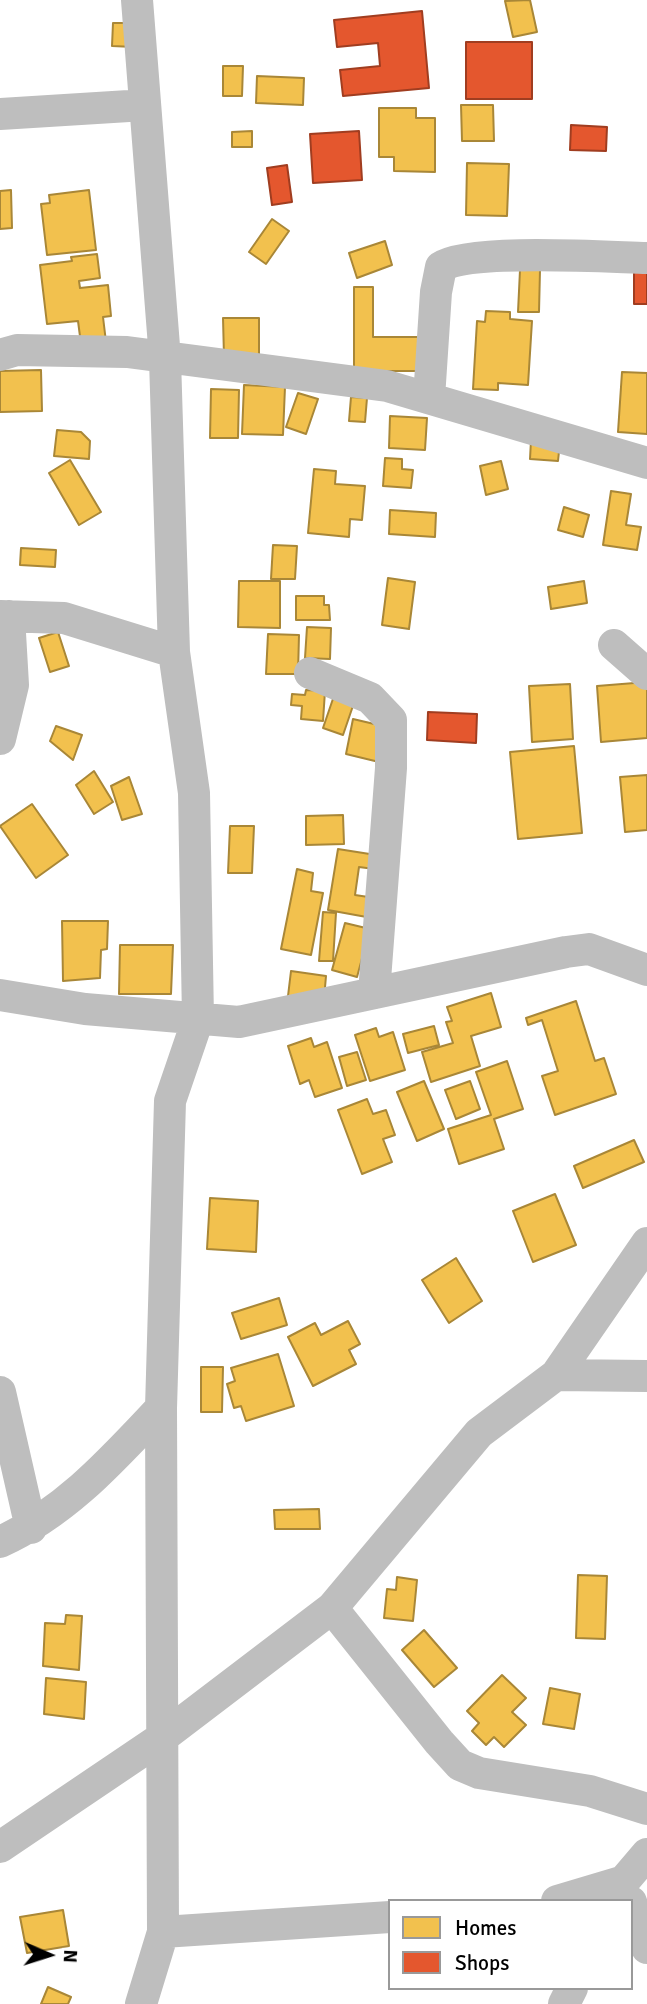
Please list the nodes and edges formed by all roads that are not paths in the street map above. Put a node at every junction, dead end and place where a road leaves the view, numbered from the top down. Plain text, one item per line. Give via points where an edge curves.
1 (137, 0) edge
2 (145, 105) junction
3 (0, 114) edge
4 (647, 258) edge
5 (0, 355) edge
6 (165, 359) junction
7 (429, 398) junction
8 (647, 463) edge
9 (5, 616) edge
10 (614, 645) dead end
11 (174, 652) junction
12 (310, 673) dead end
13 (647, 674) edge
14 (0, 739) edge
15 (647, 970) edge
16 (374, 993) junction
17 (0, 995) edge
18 (198, 1018) junction
19 (647, 1243) edge
20 (556, 1375) junction
21 (647, 1376) edge
22 (0, 1392) edge
23 (161, 1408) junction
24 (31, 1528) junction
25 (0, 1542) edge
26 (332, 1608) junction
27 (160, 1739) junction
28 (647, 1808) edge
29 (0, 1847) edge
30 (647, 1854) edge
31 (625, 1896) edge
32 (584, 1899) edge
33 (633, 1915) edge
34 (388, 1917) edge
35 (163, 1932) junction
36 (647, 1948) edge
37 (141, 2004) edge

1 - 2 street
2 - 3 street
2 - 6 street
4 - 7 street via 450,261 441,267 436,292
5 - 6 street via 17,350 127,352
6 - 7 street via 387,386
6 - 11 street
7 - 8 street
9 - 11 street via 64,618
9 - 14 street via 13,685
10 - 13 street
11 - 18 street via 194,793
12 - 16 street via 370,698 391,720
15 - 16 street via 589,949
16 - 18 street via 239,1021
17 - 18 street via 85,1009
18 - 23 street via 170,1101
19 - 20 street
20 - 21 street
20 - 26 street via 480,1433
22 - 24 street
23 - 24 street via 87,1486
23 - 27 street
24 - 25 street
26 - 27 street
26 - 28 street via 460,1765 479,1773 590,1791
27 - 29 street
27 - 35 street
30 - 31 street
31 - 32 street
33 - 36 street
34 - 35 street
35 - 37 street

